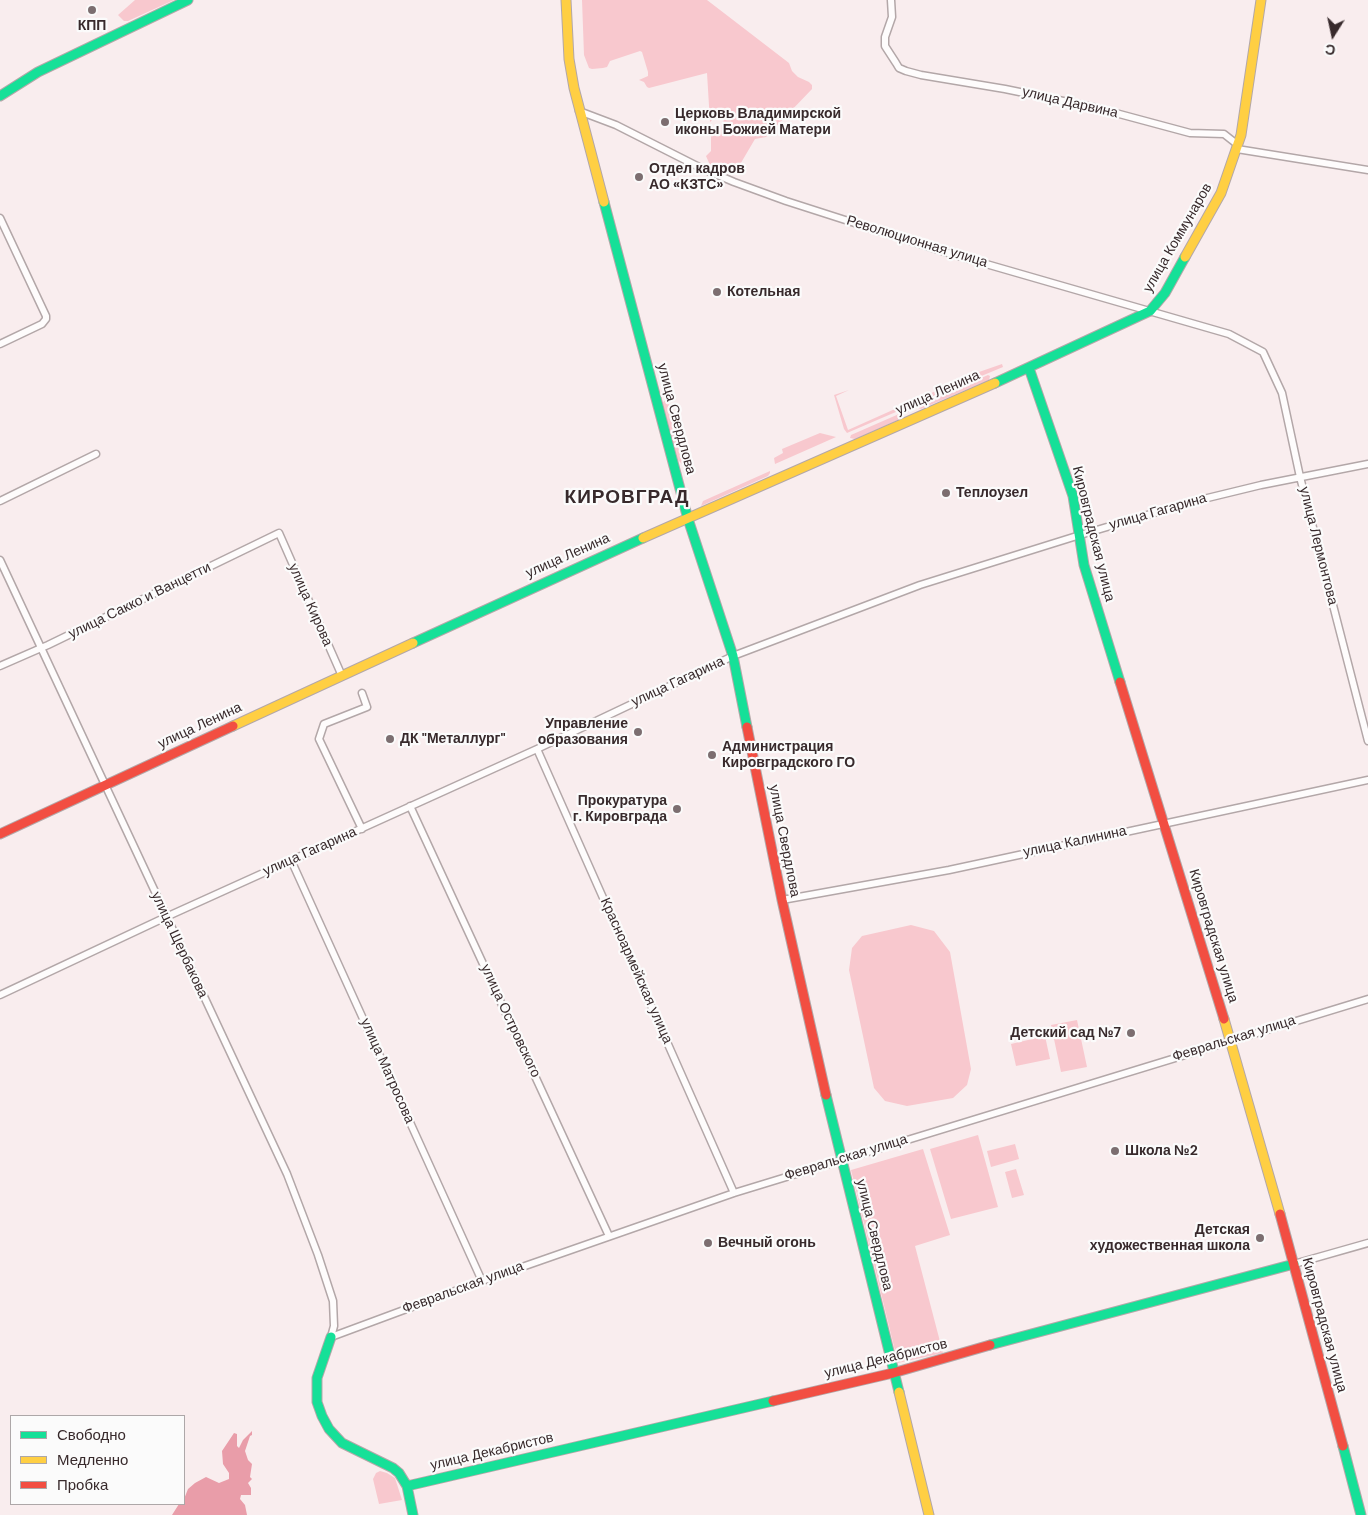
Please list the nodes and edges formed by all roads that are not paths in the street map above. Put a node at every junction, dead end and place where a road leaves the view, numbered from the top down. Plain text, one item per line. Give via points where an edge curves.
1 (188, 0) edge
2 (566, 0) edge
3 (891, 0) edge
4 (1261, 0) edge
5 (0, 96) edge
6 (579, 111) junction
7 (1238, 147) junction
8 (1368, 170) edge
9 (0, 218) edge
10 (1150, 311) junction
11 (0, 344) edge
12 (1263, 352) joint
13 (1030, 368) junction
14 (96, 454) dead end
15 (1368, 464) edge
16 (1300, 477) junction
17 (0, 500) edge
18 (688, 519) junction
19 (279, 534) joint
20 (1080, 535) junction
21 (0, 560) edge
22 (41, 648) junction
23 (733, 656) junction
24 (0, 666) edge
25 (342, 676) junction
26 (362, 693) dead end
27 (1368, 741) edge
28 (537, 749) junction
29 (1368, 780) edge
30 (106, 785) junction
31 (410, 806) junction
32 (1164, 823) junction
33 (362, 829) junction
34 (0, 834) edge
35 (291, 860) junction
36 (782, 900) junction
37 (166, 917) junction
38 (0, 995) edge
39 (1368, 999) edge
40 (1230, 1040) junction
41 (841, 1160) junction
42 (734, 1193) junction
43 (609, 1236) junction
44 (1368, 1243) edge
45 (1294, 1264) junction
46 (482, 1281) junction
47 (331, 1337) junction
48 (894, 1373) junction
49 (407, 1486) junction
50 (413, 1515) edge
51 (929, 1515) edge
52 (1361, 1515) edge

1 - 5 main road via 38,72
2 - 6 main road, улица Свердлова via 570,59
3 - 7 street, улица Дарвина via 892,17 885,40 899,68 921,75 1097,108 1190,133 1224,134
4 - 7 main road, улица Коммунаров
6 - 10 street, Революционная улица via 616,124 699,167 786,201 948,253
6 - 18 main road, улица Свердлова
7 - 8 street, улица Дарвина
7 - 10 main road, улица Коммунаров via 1222,193 1165,293
9 - 11 street via 46,319
10 - 12 street, Революционная улица via 1229,334
10 - 13 main road, улица Ленина
12 - 16 street, улица Лермонтова via 1282,393
13 - 18 main road, улица Ленина
13 - 20 main road, Кировградская улица via 1073,496
14 - 17 street
15 - 16 street, улица Гагарина
16 - 20 street, улица Гагарина via 1191,502
16 - 27 street, улица Лермонтова
18 - 23 main road, улица Свердлова
18 - 25 main road, улица Ленина
19 - 22 street, улица Сакко и Ванцетти
19 - 25 street, улица Кирова
20 - 23 street, улица Гагарина via 920,585
20 - 32 main road, Кировградская улица via 1084,565
21 - 22 street, улица Щербакова
22 - 24 street, улица Сакко и Ванцетти
22 - 30 street, улица Щербакова
23 - 28 street, улица Гагарина
23 - 36 main road, улица Свердлова
25 - 30 main road, улица Ленина
26 - 33 street via 367,707 324,724 318,739
28 - 31 street, улица Гагарина
28 - 42 street, Красноармейская улица
29 - 32 street, улица Калинина
30 - 34 main road, улица Ленина
30 - 37 street, улица Щербакова
31 - 33 street, улица Гагарина
31 - 43 street, улица Островского
32 - 36 street, улица Калинина via 949,870
32 - 40 main road, Кировградская улица
33 - 35 street, улица Гагарина
35 - 37 street, улица Гагарина
35 - 46 street, улица Матросова
36 - 41 main road, улица Свердлова
37 - 38 street, улица Гагарина
37 - 47 street, улица Щербакова via 293,1188 332,1301 334,1326
39 - 40 street, Февральская улица
40 - 41 street, Февральская улица
40 - 45 main road, Кировградская улица
41 - 42 street, Февральская улица
41 - 48 main road, улица Свердлова
42 - 43 street, Февральская улица
43 - 46 street, Февральская улица
44 - 45 street, улица Декабристов
45 - 48 main road, улица Декабристов
45 - 52 main road, Кировградская улица
46 - 47 street, Февральская улица
47 - 49 main road via 316,1387 324,1422 336,1438 350,1448 393,1468
48 - 49 main road, улица Декабристов
48 - 51 main road, улица Свердлова
49 - 50 main road

